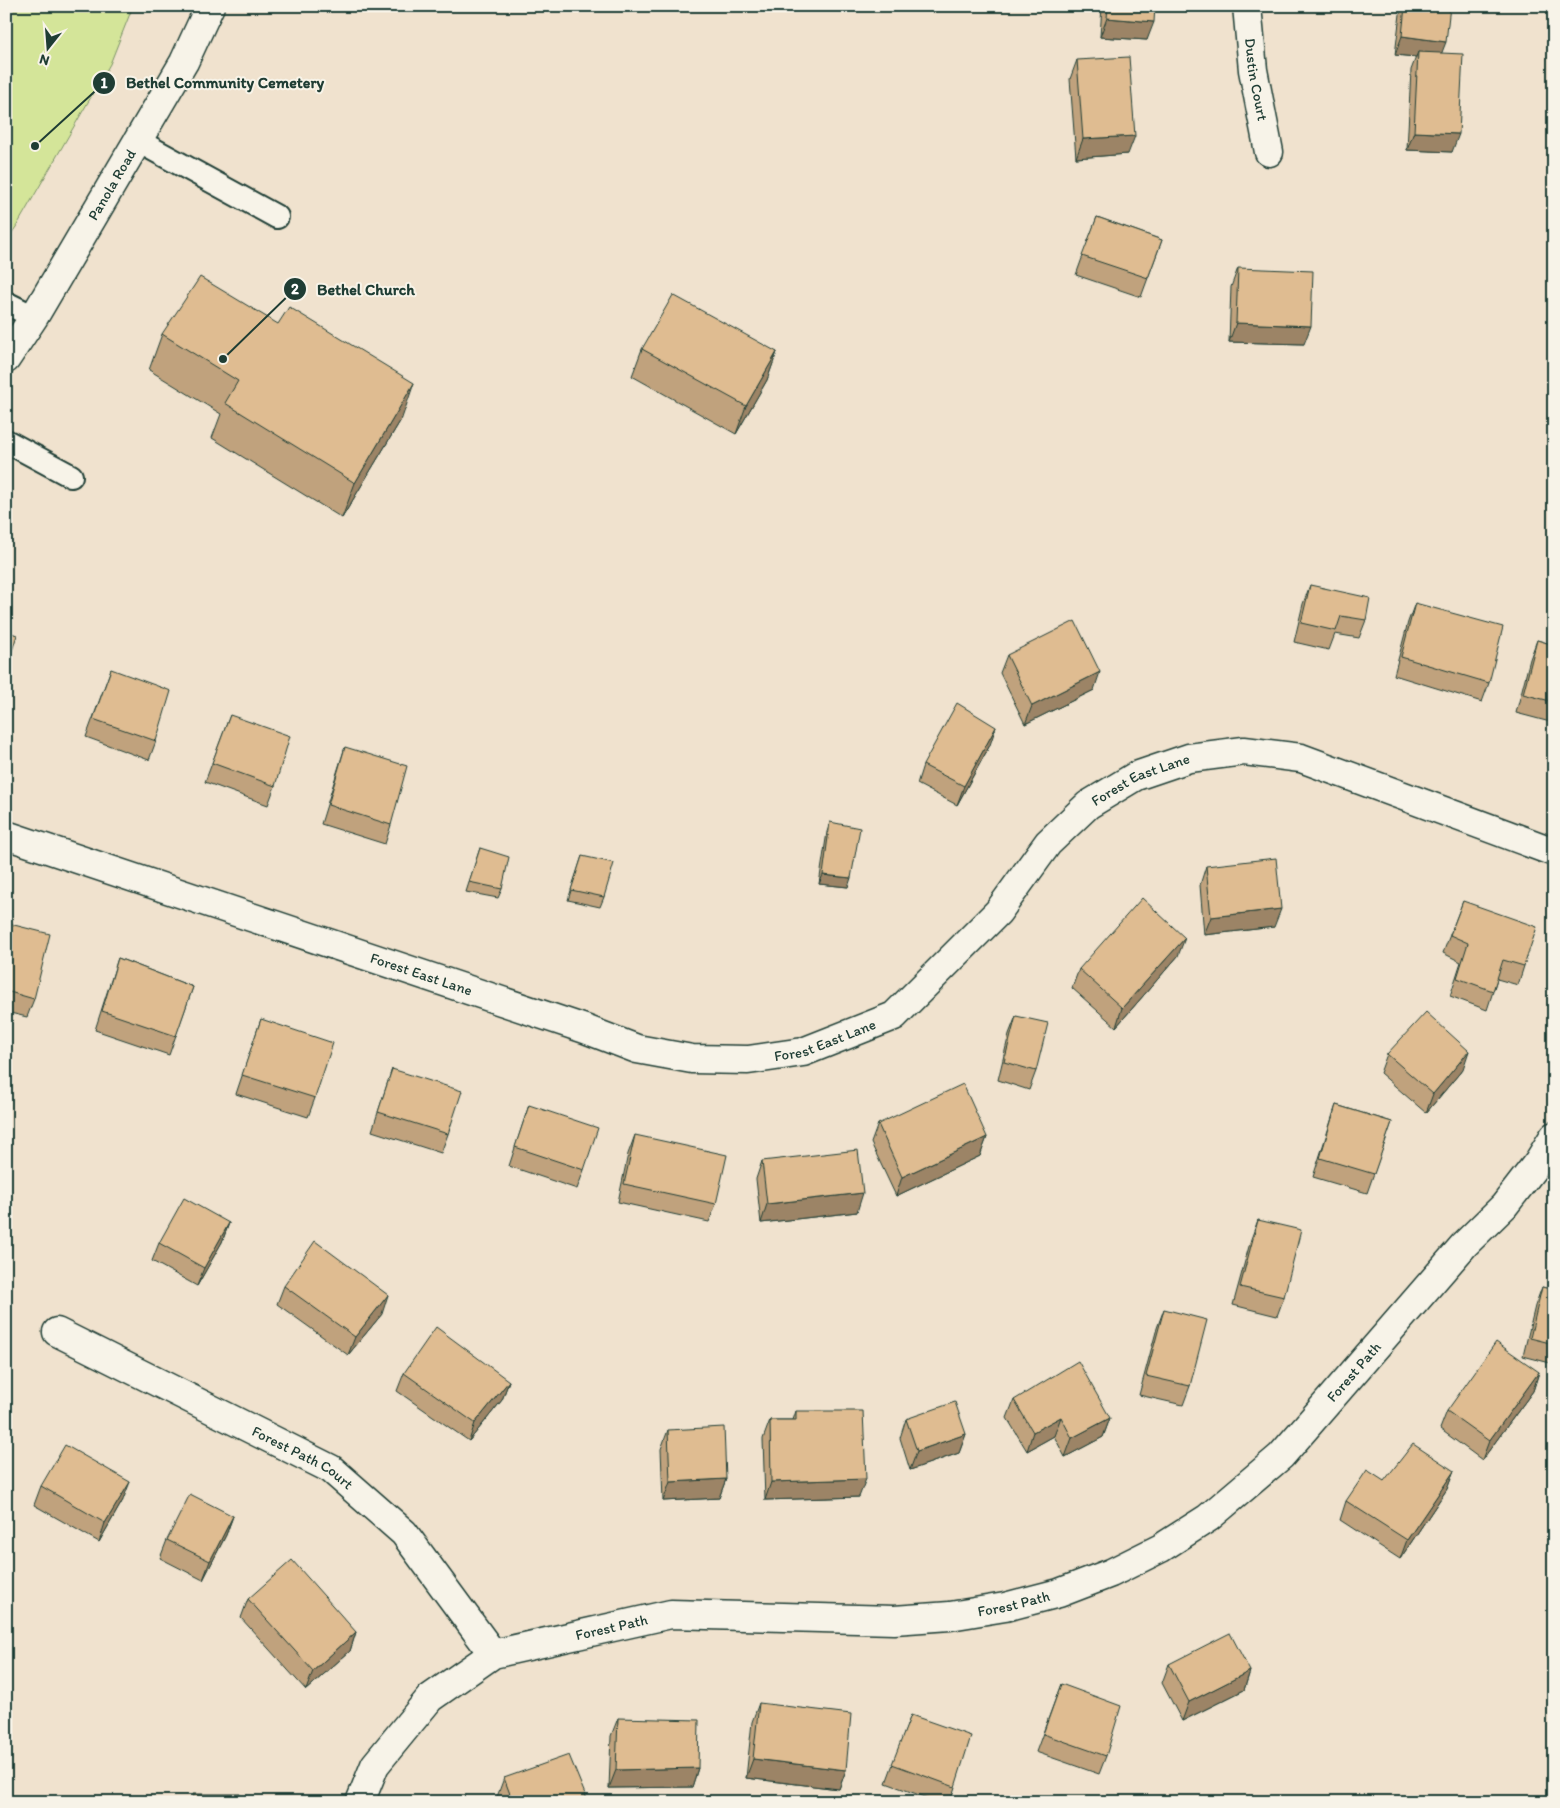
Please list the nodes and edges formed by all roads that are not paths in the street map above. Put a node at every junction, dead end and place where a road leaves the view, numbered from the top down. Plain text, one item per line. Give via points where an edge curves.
1 (210, 6) edge
2 (1247, 6) edge
3 (138, 141) junction
4 (1269, 152) dead end
5 (277, 217) dead end
6 (6, 303) edge
7 (34, 317) junction
8 (6, 359) edge
9 (6, 442) edge
10 (72, 476) dead end
11 (6, 835) edge
12 (1554, 852) edge
13 (1554, 1136) edge
14 (57, 1332) dead end
15 (493, 1654) junction
16 (360, 1802) edge

1 - 3 street, Panola Road via 184,62
2 - 4 street, Dustin Court via 1253,70
3 - 5 lane
3 - 7 street, Panola Road
6 - 7 lane
7 - 8 street, Panola Road
9 - 10 lane
11 - 12 street, Forest East Lane via 637,1049 692,1059 748,1060 803,1052 894,1016 998,912 1048,843 1088,805 1136,776 1189,758 1244,751 1301,758
13 - 15 street, Forest Path via 1504,1206 1464,1245 1281,1456 1208,1518 1161,1548 1111,1573 1050,1595 950,1616 894,1620 671,1614
14 - 15 street, Forest Path Court via 332,1469 404,1533
15 - 16 street, Forest Path via 430,1698 375,1765

